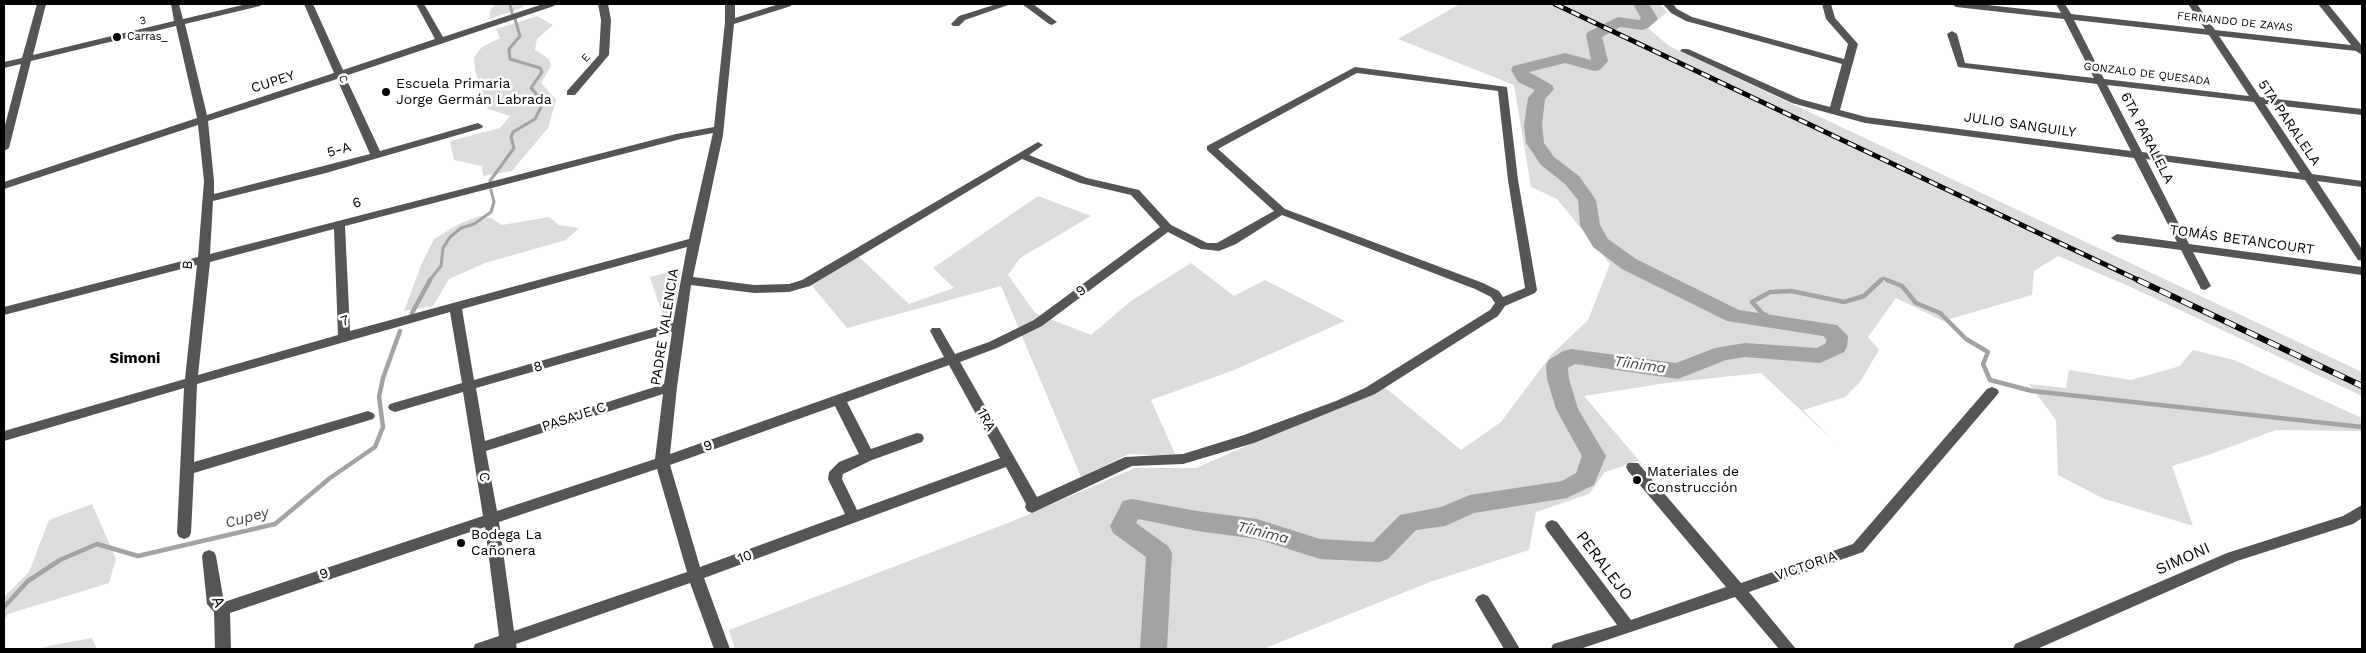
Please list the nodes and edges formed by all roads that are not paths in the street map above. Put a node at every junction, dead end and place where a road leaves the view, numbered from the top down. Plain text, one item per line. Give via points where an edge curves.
1 (41, 4) edge
2 (175, 4) edge
3 (257, 4) edge
4 (308, 4) edge
5 (420, 4) edge
6 (551, 4) edge
7 (603, 4) edge
8 (730, 4) edge
9 (788, 4) edge
10 (1006, 4) edge
11 (1027, 4) edge
12 (1668, 4) edge
13 (1828, 4) edge
14 (1956, 4) edge
15 (2061, 4) edge
16 (2193, 4) edge
17 (2323, 4) edge
18 (2068, 17) junction
19 (730, 22) junction
20 (1052, 22) dead end
21 (180, 23) junction
22 (956, 24) dead end
23 (2212, 33) junction
24 (1952, 34) dead end
25 (441, 40) junction
26 (2361, 50) edge
27 (1685, 51) dead end
28 (28, 59) junction
29 (1848, 62) junction
30 (4, 65) edge
31 (341, 74) junction
32 (2101, 82) junction
33 (571, 93) dead end
34 (2257, 100) junction
35 (1834, 112) junction
36 (2362, 112) edge
37 (202, 120) junction
38 (478, 126) dead end
39 (718, 129) junction
40 (1038, 145) dead end
41 (4, 148) edge
42 (376, 155) junction
43 (1021, 155) junction
44 (2139, 156) junction
45 (2309, 177) junction
46 (2362, 184) edge
47 (4, 186) edge
48 (208, 199) junction
49 (1282, 211) junction
50 (339, 223) junction
51 (1167, 227) junction
52 (2117, 238) dead end
53 (696, 241) junction
54 (2186, 247) junction
55 (2362, 257) edge
56 (204, 258) junction
57 (2362, 271) edge
58 (686, 280) junction
59 (2205, 286) dead end
60 (1501, 303) junction
61 (455, 306) junction
62 (4, 311) edge
63 (680, 325) junction
64 (936, 331) dead end
65 (344, 337) junction
66 (953, 360) junction
67 (191, 382) junction
68 (470, 386) junction
69 (670, 387) junction
70 (1992, 392) dead end
71 (839, 400) junction
72 (395, 407) dead end
73 (368, 416) dead end
74 (4, 436) edge
75 (917, 438) dead end
76 (479, 448) junction
77 (867, 456) junction
78 (1007, 461) junction
79 (662, 462) junction
80 (1633, 468) dead end
81 (188, 469) junction
82 (2362, 511) edge
83 (853, 517) junction
84 (491, 518) junction
85 (1552, 526) dead end
86 (184, 533) dead end
87 (209, 556) dead end
88 (695, 575) junction
89 (1737, 589) junction
90 (1484, 600) dead end
91 (222, 609) junction
92 (1628, 628) junction
93 (508, 645) edge
94 (223, 649) edge
95 (481, 649) edge
96 (722, 649) edge
97 (1512, 649) edge
98 (1559, 649) edge
99 (1788, 649) edge
100 (2020, 649) edge

1 - 28 street
2 - 21 street, B
3 - 21 street, 3
4 - 31 street, C
5 - 25 street
6 - 25 street, CUPEY
7 - 33 street, E via 606,20 604,55
8 - 19 street, PADRE VALENCIA
9 - 19 street
10 - 22 street via 962,18
11 - 20 street
12 - 29 street via 1689,19
13 - 29 street via 1831,19 1853,44
14 - 18 street, FERNANDO DE ZAYAS
15 - 18 street, 6TA PARALELA
16 - 23 street, 5TA PARALELA
17 - 26 street
18 - 23 street, FERNANDO DE ZAYAS
18 - 32 street, 6TA PARALELA
19 - 39 street, PADRE VALENCIA
21 - 28 street, 3
21 - 37 street, B
23 - 26 street, FERNANDO DE ZAYAS
23 - 34 street, 5TA PARALELA
24 - 32 street, GONZALO DE QUESADA via 1961,65
25 - 31 street, CUPEY
27 - 35 street, JULIO SANGUILY via 1796,101
28 - 30 street, 3
28 - 41 street via 13,105
29 - 35 street
31 - 37 street, CUPEY
31 - 42 street, C
32 - 34 street, GONZALO DE QUESADA
32 - 44 street, 6TA PARALELA
34 - 36 street, GONZALO DE QUESADA
34 - 45 street, 5TA PARALELA
35 - 44 street, JULIO SANGUILY via 1865,120
37 - 47 street, CUPEY
37 - 48 street, B
38 - 42 street, 5-A
39 - 50 street, 6
39 - 53 street, PADRE VALENCIA
40 - 43 street
42 - 48 street, 5-A
43 - 51 street via 1084,181 1135,192
43 - 58 street via 806,283 789,288 754,288
44 - 45 street, JULIO SANGUILY
44 - 54 street, 6TA PARALELA
45 - 46 street, JULIO SANGUILY
45 - 55 street, 5TA PARALELA
48 - 56 street, B
49 - 51 street via 1219,247 1205,246
49 - 60 street via 1479,286 1495,294
49 - 60 street via 1211,148 1356,70 1502,89 1512,180 1532,290
50 - 56 street, 6
50 - 65 street
51 - 66 street, 9 via 1038,323
52 - 54 street, TOMÁS BETANCOURT
53 - 58 street, PADRE VALENCIA
53 - 61 street, 7
54 - 57 street, TOMÁS BETANCOURT
54 - 59 street, 6TA PARALELA
56 - 62 street, 6
56 - 67 street, B
58 - 63 street, PADRE VALENCIA
60 - 78 street, 1RA via 1494,313 1370,391 1249,439 1183,459 1130,461 1033,506
61 - 65 street, 7
61 - 68 street, C
63 - 68 street, 8
63 - 69 street, PADRE VALENCIA
64 - 66 street, 1RA
65 - 67 street, 7
66 - 71 street, 9
66 - 78 street, 1RA
67 - 74 street, 7
67 - 81 street, B
68 - 72 street, 8
68 - 76 street, C
69 - 76 street, PASAJE C
69 - 79 street, PADRE VALENCIA
70 - 89 street, VICTORIA via 1858,548
71 - 77 street
71 - 79 street, 9
73 - 81 street
75 - 77 street
76 - 84 street, C
77 - 83 street via 836,472 835,479
78 - 83 street, 10
79 - 84 street, 9
79 - 88 street, PADRE VALENCIA
80 - 89 street
81 - 86 street, B
82 - 100 street, SIMONI via 2348,520 2232,556
83 - 88 street, 10
84 - 91 street, 9
84 - 93 street, C
85 - 92 street, PERALEJO
87 - 91 street, A via 215,604
88 - 93 street, 10
88 - 96 street, PADRE VALENCIA
89 - 92 street, VICTORIA
89 - 99 street
90 - 97 street
91 - 94 street, A
92 - 98 street, VICTORIA
93 - 95 street, 10

